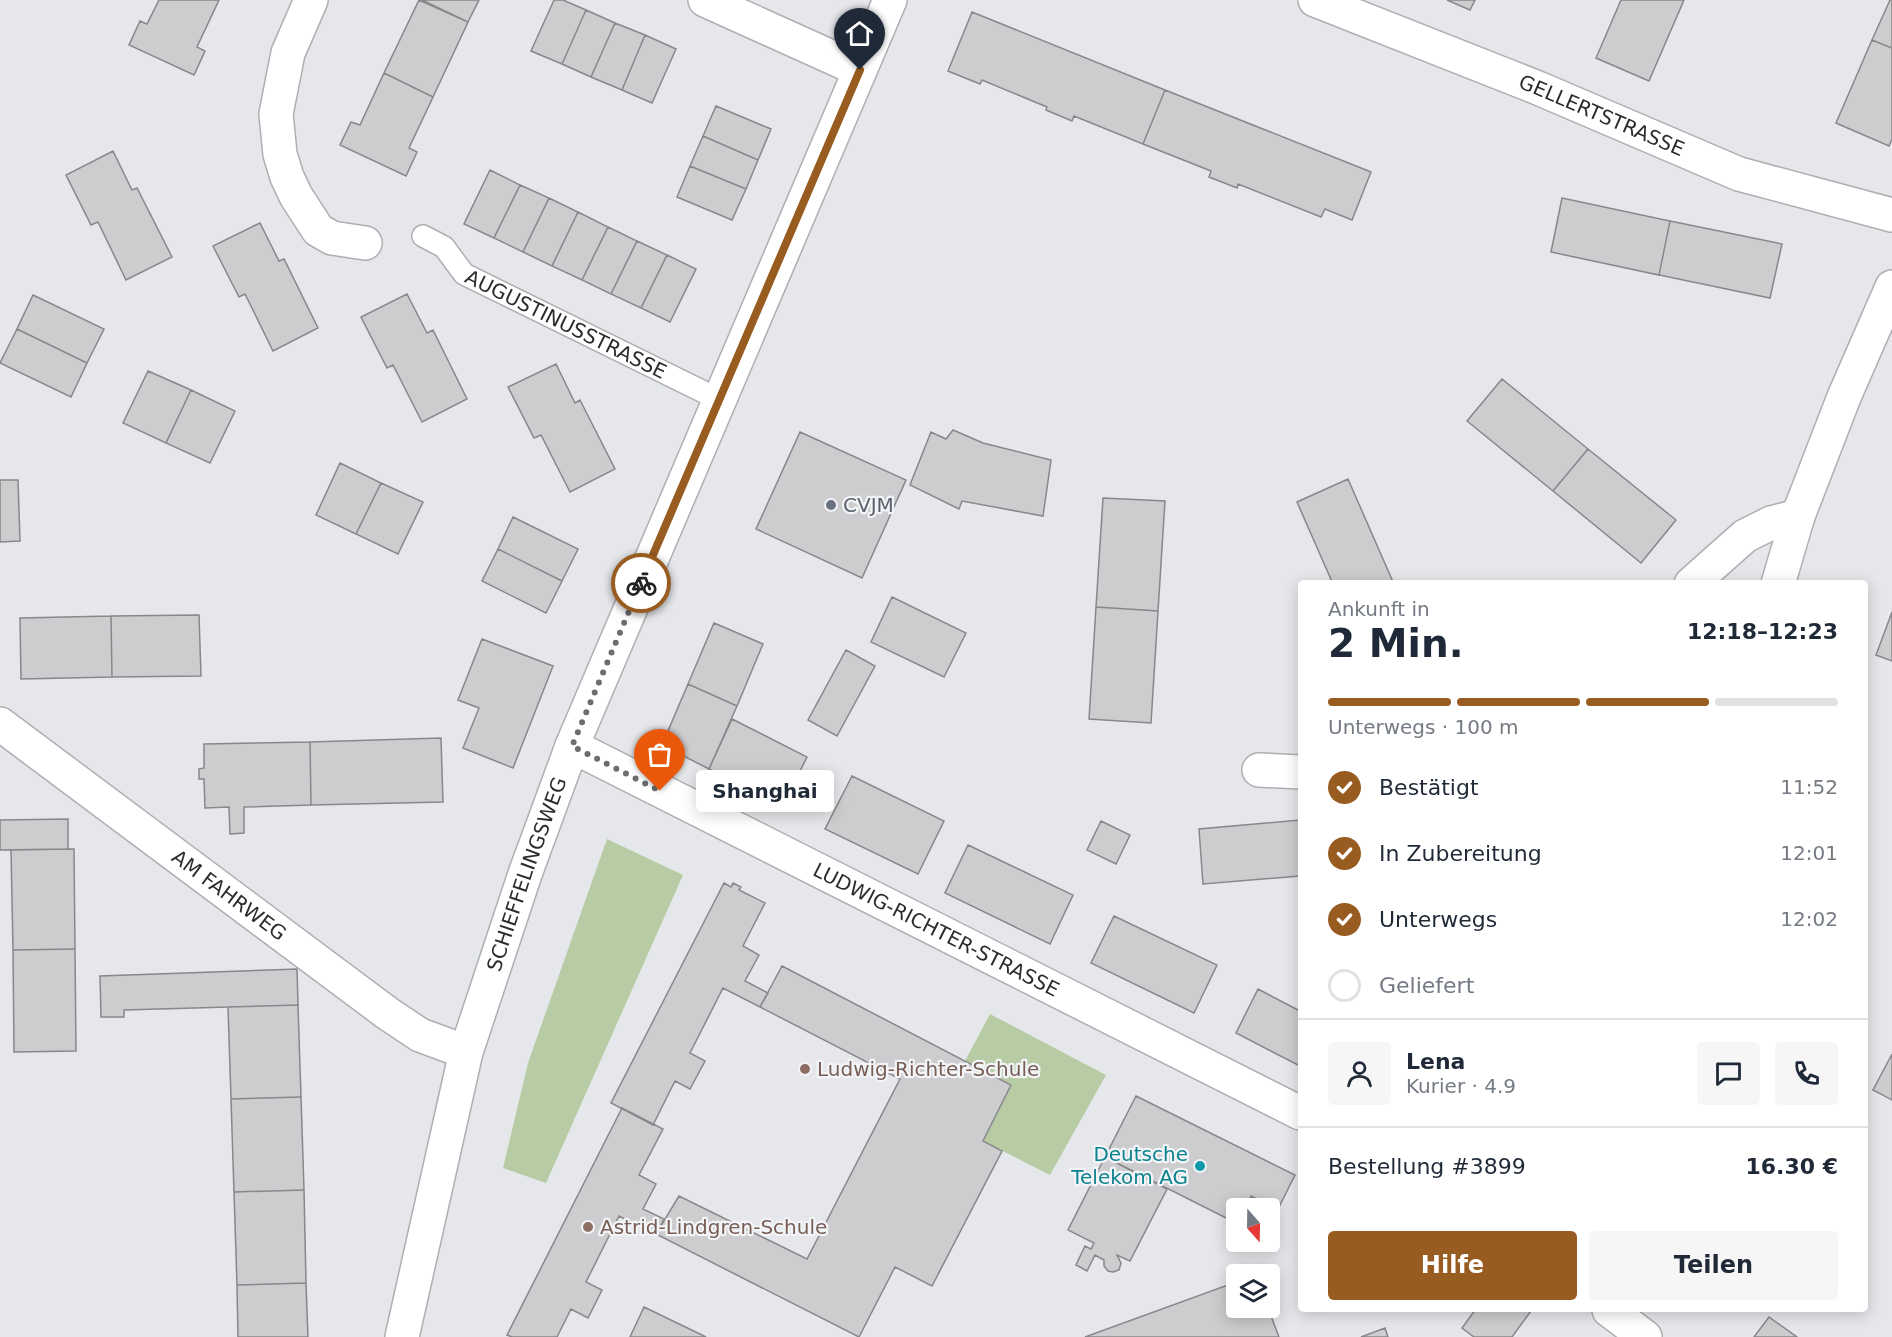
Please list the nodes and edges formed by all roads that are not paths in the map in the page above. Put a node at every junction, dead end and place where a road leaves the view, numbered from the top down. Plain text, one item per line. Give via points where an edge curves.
1 (311, 0) edge
2 (705, 0) edge
3 (890, 0) edge
4 (1315, 0) edge
5 (860, 70) junction
6 (1892, 215) edge
7 (423, 236) dead end
8 (364, 243) dead end
9 (1892, 288) edge
10 (720, 400) junction
11 (1798, 516) junction
12 (1696, 580) edge
13 (1779, 580) edge
14 (0, 724) edge
15 (572, 746) junction
16 (1259, 770) dead end
17 (1298, 772) edge
18 (466, 1052) junction
19 (1298, 1112) edge
20 (1612, 1312) edge
21 (402, 1337) edge
22 (1645, 1337) edge

1 - 8 street via 288,53 276,114 280,154 286,177 318,230 332,238
2 - 5 street
3 - 5 street, SCHIEFFELINGSWEG
4 - 6 street, GELLERTSTRASSE via 1538,88 1739,174
5 - 10 street, SCHIEFFELINGSWEG
7 - 10 lane, AUGUSTINUSSTRASSE via 444,248 464,274
9 - 11 street
10 - 15 street, SCHIEFFELINGSWEG
11 - 12 street via 1745,536
11 - 13 street
14 - 18 street, AM FAHRWEG via 395,1018 420,1035
15 - 18 street, SCHIEFFELINGSWEG
15 - 19 street, LUDWIG-RICHTER-STRASSE
16 - 17 street
18 - 21 street, SCHIEFFELINGSWEG
20 - 22 street

